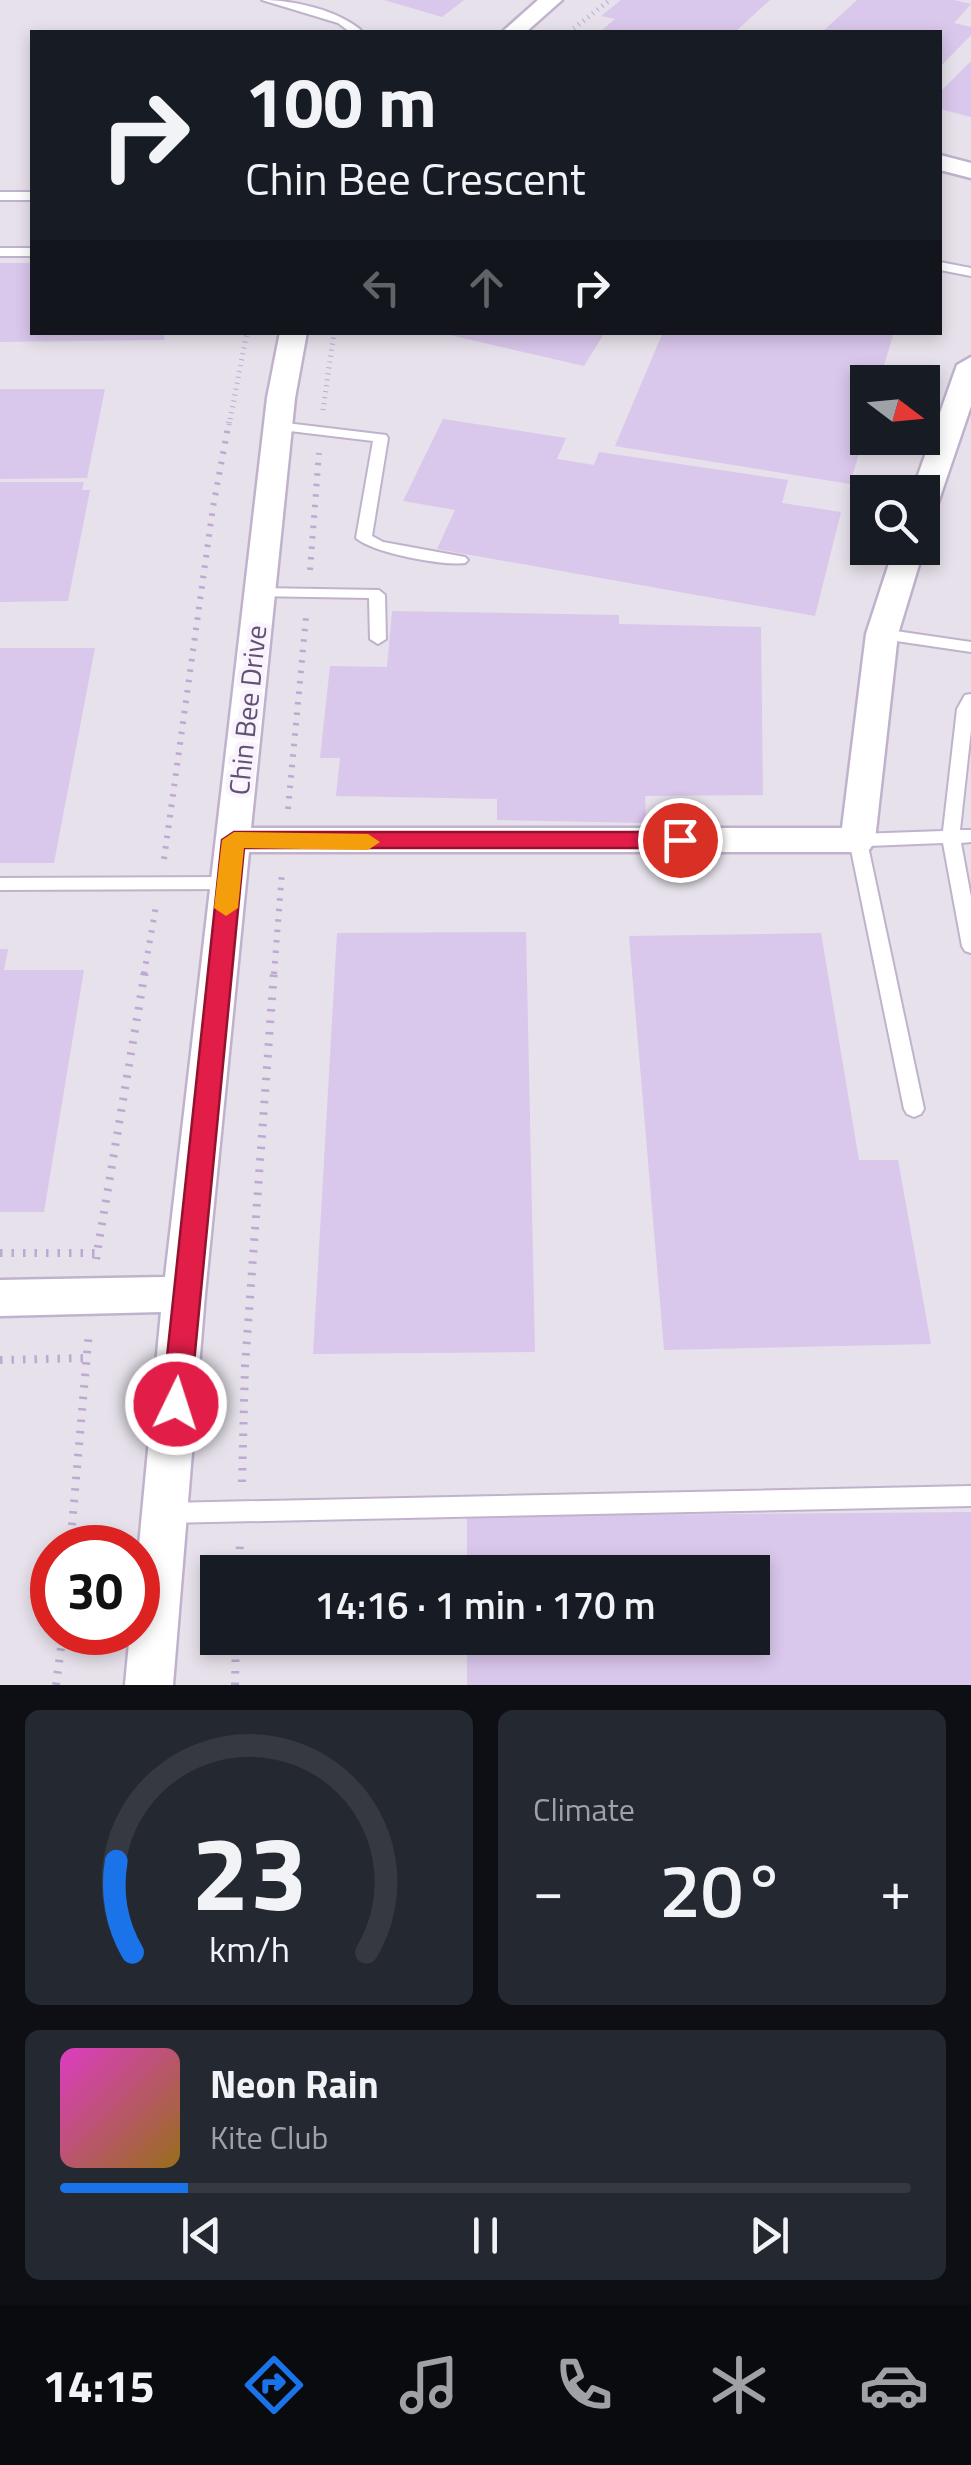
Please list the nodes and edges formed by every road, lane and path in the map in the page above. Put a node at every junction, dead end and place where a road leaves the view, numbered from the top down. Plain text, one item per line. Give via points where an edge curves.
1 (267, 0) edge
2 (552, 0) edge
3 (610, 0) edge
4 (353, 30) edge
5 (515, 30) edge
6 (572, 30) edge
7 (942, 163) edge
8 (971, 170) edge
9 (0, 196) edge
10 (30, 196) edge
11 (0, 252) edge
12 (30, 252) edge
13 (942, 266) edge
14 (971, 272) edge
15 (246, 335) edge
16 (293, 335) edge
17 (334, 335) edge
18 (971, 366) edge
19 (278, 426) junction
20 (320, 430) junction
21 (933, 475) edge
22 (460, 560) dead end
23 (904, 565) edge
24 (309, 592) junction
25 (259, 593) junction
26 (882, 634) junction
27 (378, 638) dead end
28 (971, 647) edge
29 (971, 699) edge
30 (971, 836) edge
31 (951, 837) junction
32 (234, 840) junction
33 (284, 840) junction
34 (858, 840) junction
35 (160, 883) junction
36 (229, 883) junction
37 (0, 884) edge
38 (971, 946) edge
39 (914, 1109) dead end
40 (0, 1253) edge
41 (96, 1253) junction
42 (184, 1294) junction
43 (92, 1296) junction
44 (0, 1298) edge
45 (86, 1358) junction
46 (0, 1360) edge
47 (971, 1496) edge
48 (241, 1512) junction
49 (168, 1513) junction
50 (72, 1525) edge
51 (239, 1555) edge
52 (60, 1655) edge
53 (235, 1655) edge
54 (56, 1685) edge
55 (149, 1685) edge
56 (234, 1685) edge

1 - 4 lane
2 - 5 street
3 - 6 path
7 - 8 street
9 - 10 lane
11 - 12 lane
13 - 14 lane
15 - 35 path via 213,507
16 - 19 street, Chin Bee Drive
17 - 20 path
18 - 21 street
19 - 20 lane
19 - 25 street, Chin Bee Drive
20 - 22 lane via 373,434 383,441 362,532 369,544
20 - 24 path
23 - 26 street
24 - 25 lane
24 - 27 lane via 373,592
24 - 33 path
25 - 32 street, Chin Bee Drive
26 - 28 lane
26 - 34 street
29 - 31 lane via 964,708
30 - 31 lane
31 - 34 lane
31 - 38 lane
32 - 33 street
32 - 36 street, Chin Bee Drive
33 - 34 street
33 - 48 path
34 - 39 lane
35 - 36 lane
35 - 37 lane
35 - 41 path
36 - 42 street, Chin Bee Drive
40 - 41 path
41 - 43 path
42 - 43 street
42 - 49 street, Chin Bee Drive
43 - 44 street
43 - 45 path
45 - 46 path
45 - 50 path
47 - 48 lane
48 - 49 lane
48 - 51 path
49 - 55 street, Chin Bee Drive
52 - 54 path
53 - 56 path

